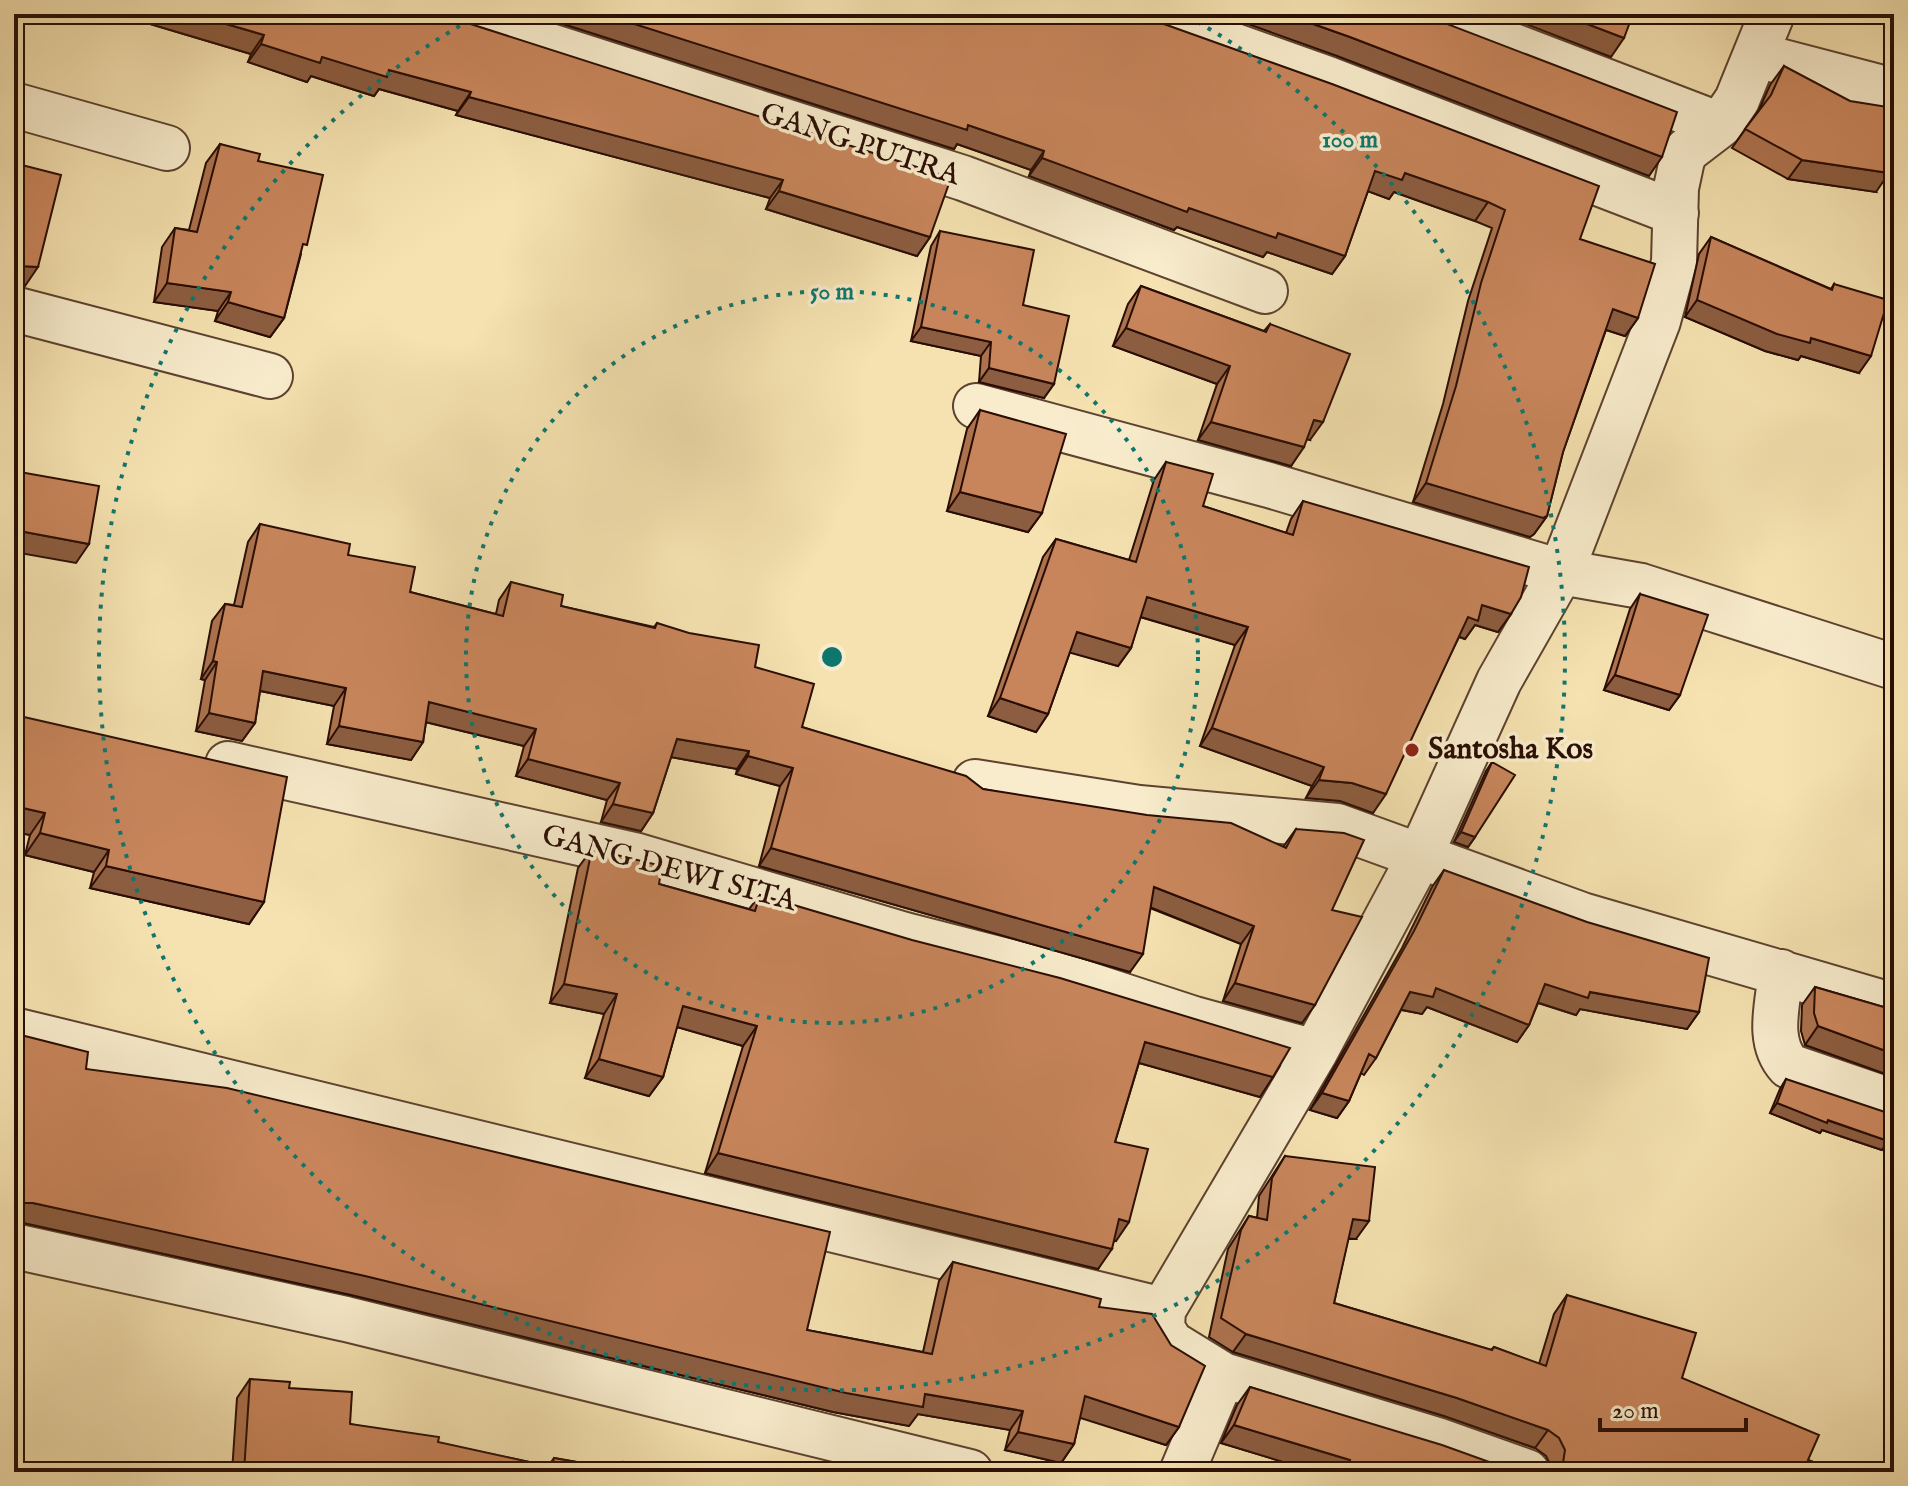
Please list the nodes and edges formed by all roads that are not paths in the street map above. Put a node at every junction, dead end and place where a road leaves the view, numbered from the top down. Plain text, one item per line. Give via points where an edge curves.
1 (450, 14) edge
2 (1145, 14) edge
3 (1430, 14) edge
4 (1772, 14) edge
5 (1756, 55) junction
6 (1894, 91) edge
7 (14, 105) edge
8 (1720, 125) junction
9 (167, 148) dead end
10 (1676, 213) junction
11 (1265, 291) dead end
12 (14, 309) edge
13 (270, 376) dead end
14 (976, 406) dead end
15 (1561, 572) junction
16 (1894, 667) edge
17 (197, 757) edge
18 (975, 782) edge
19 (1419, 858) junction
20 (1781, 972) junction
21 (1894, 1006) edge
22 (14, 1030) edge
23 (1315, 1052) junction
24 (1894, 1102) edge
25 (14, 1246) edge
26 (1163, 1310) junction
27 (1223, 1375) junction
28 (970, 1472) edge
29 (1182, 1472) edge
30 (1527, 1472) edge

1 - 11 street, GANG PUTRA via 963,178
2 - 10 street
3 - 8 street
4 - 5 street
5 - 6 street
5 - 8 street
7 - 9 street
8 - 10 street via 1686,151
10 - 15 street via 1674,262 1658,321
12 - 13 street
14 - 15 street
15 - 16 street via 1641,586
15 - 19 street via 1499,681
17 - 23 street, GANG DEWI SITA via 638,856
18 - 19 street via 1139,808 1337,826
19 - 20 street via 1582,915
19 - 23 street
20 - 21 street
20 - 24 street via 1778,1054 1789,1066
22 - 26 street
23 - 26 street
25 - 28 street via 346,1319
26 - 27 street via 1162,1328 1171,1343
27 - 29 street
27 - 30 street

